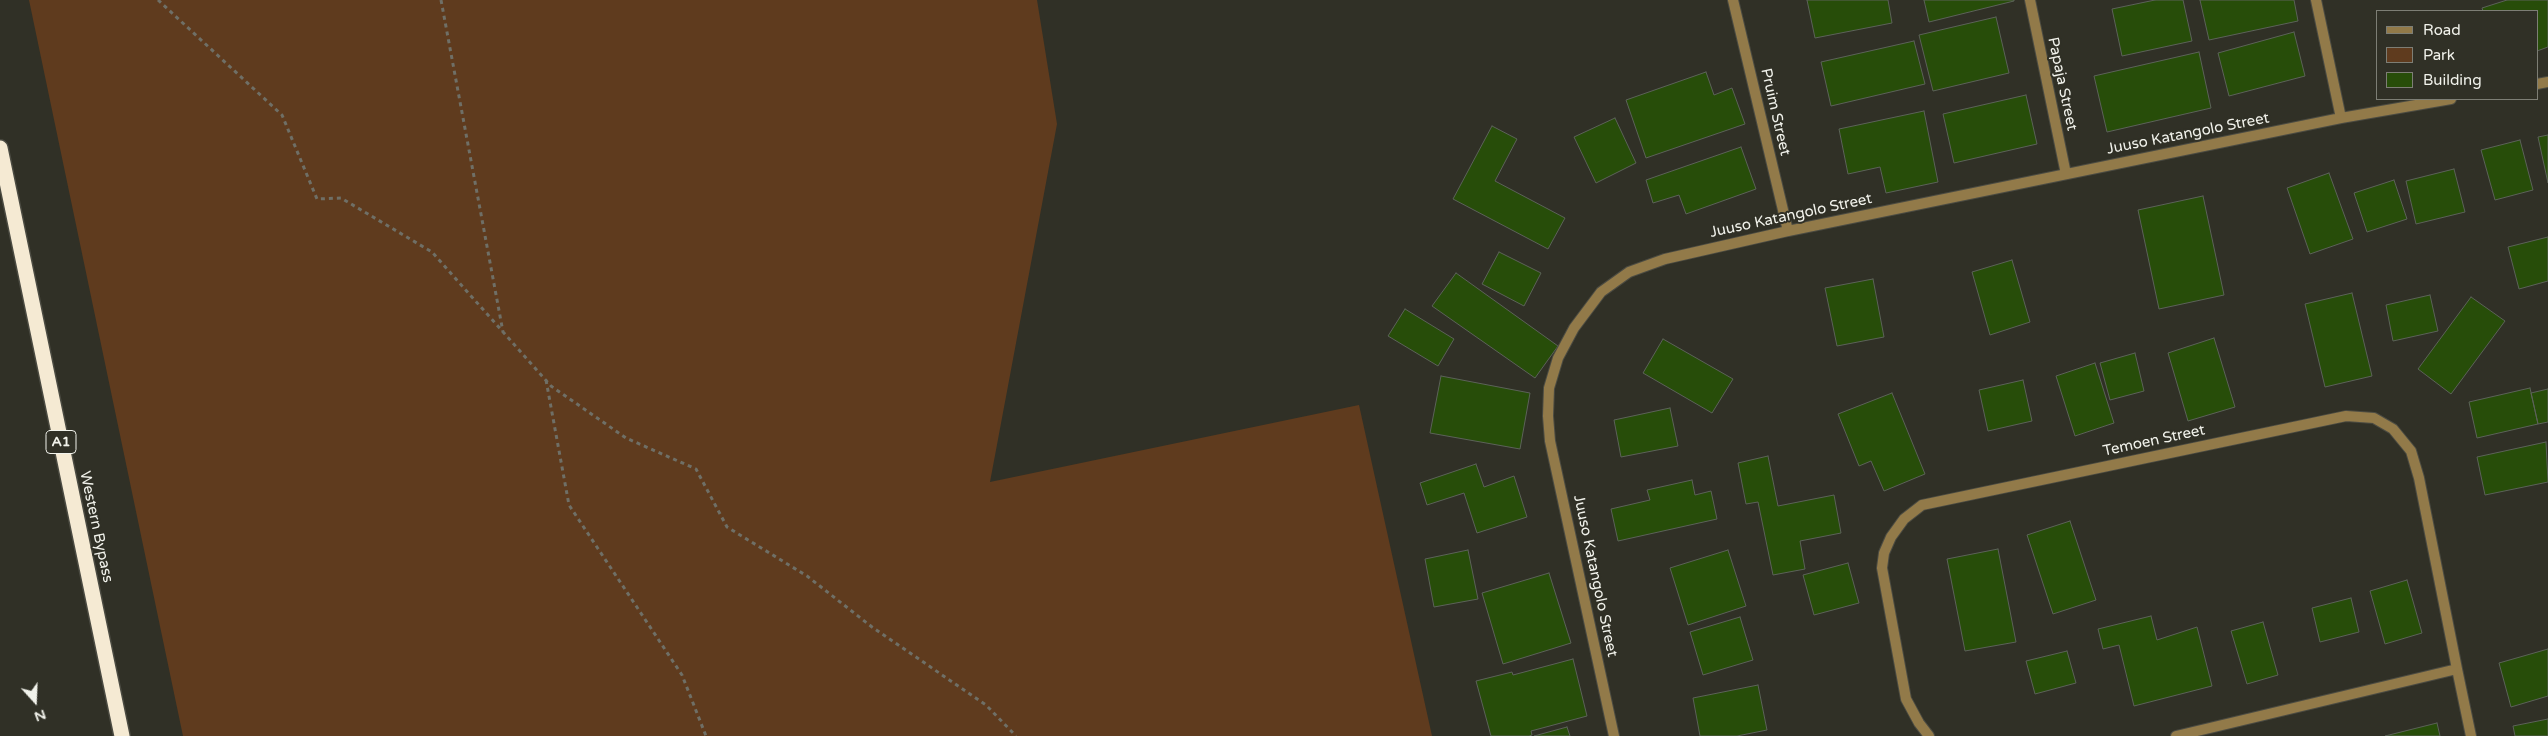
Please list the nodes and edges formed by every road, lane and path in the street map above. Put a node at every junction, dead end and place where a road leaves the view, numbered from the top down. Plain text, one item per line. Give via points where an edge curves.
1 (158, 0) edge
2 (441, 0) edge
3 (1733, 0) edge
4 (2030, 0) edge
5 (2316, 0) edge
6 (2445, 100) edge
7 (2341, 118) junction
8 (0, 148) edge
9 (2066, 174) junction
10 (1788, 231) junction
11 (503, 332) junction
12 (546, 380) junction
13 (2458, 669) junction
14 (122, 736) edge
15 (706, 736) edge
16 (1016, 736) edge
17 (1614, 736) edge
18 (1929, 736) edge
19 (2176, 736) edge
20 (2472, 736) edge

1 - 11 path via 282,115 318,200 341,198 432,252
2 - 11 path
3 - 10 street, Pruim Street
4 - 9 street, Papaja Street
5 - 7 street
6 - 7 street, Juuso Katangolo Street
7 - 9 street, Juuso Katangolo Street
8 - 14 highway, Western Bypass / A1
9 - 10 street, Juuso Katangolo Street
10 - 17 street, Juuso Katangolo Street via 1665,260 1629,272 1601,292 1574,328 1558,358 1549,388 1550,440
11 - 12 path
12 - 15 path via 569,505 682,675
12 - 16 path via 626,438 696,469 727,527 807,576 872,627 986,706
13 - 18 street, Temoen Street via 2411,451 2393,429 2374,418 2346,416 1922,505 1904,519 1891,537 1882,568 1906,699
13 - 19 street
13 - 20 street, Temoen Street

